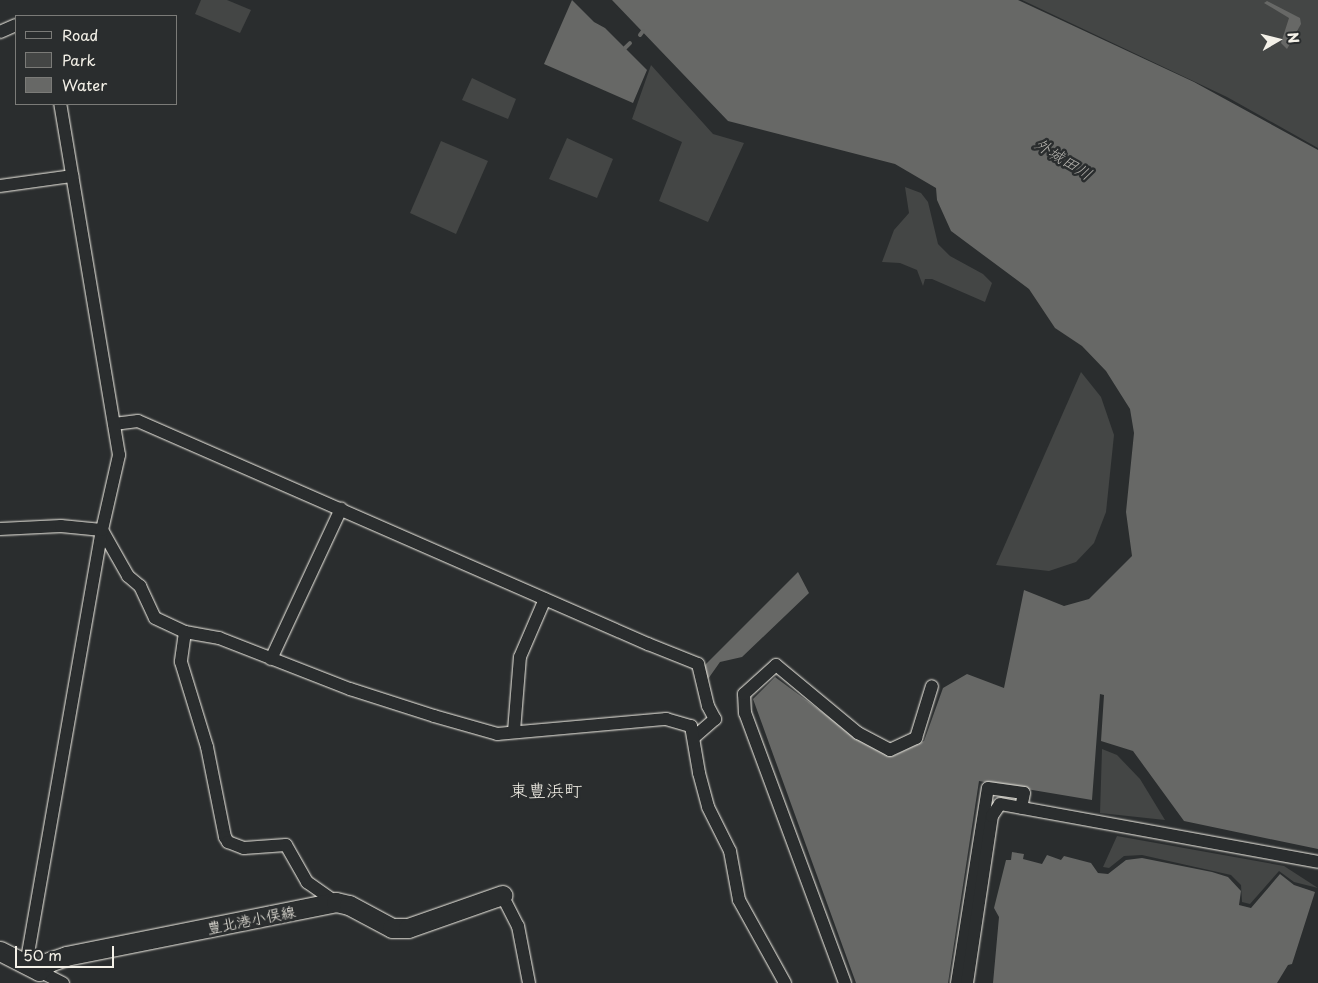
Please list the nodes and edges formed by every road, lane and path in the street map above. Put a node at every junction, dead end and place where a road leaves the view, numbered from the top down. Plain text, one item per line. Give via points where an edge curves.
1 (15, 25) edge
2 (0, 32) edge
3 (60, 105) edge
4 (72, 176) junction
5 (0, 186) edge
6 (114, 424) junction
7 (341, 509) junction
8 (0, 529) edge
9 (102, 530) junction
10 (545, 599) junction
11 (185, 632) junction
12 (271, 659) junction
13 (932, 686) dead end
14 (514, 731) junction
15 (694, 737) junction
16 (1021, 808) junction
17 (1318, 862) edge
18 (502, 895) joint
19 (336, 902) junction
20 (0, 951) edge
21 (33, 968) junction
22 (63, 983) edge
23 (529, 983) edge
24 (785, 983) edge
25 (845, 983) edge
26 (957, 983) edge
27 (967, 983) edge

1 - 2 street
3 - 4 street
4 - 5 street
4 - 6 street
6 - 7 street via 138,421
6 - 9 street via 119,455
7 - 10 street
7 - 12 street
8 - 9 street via 61,526
9 - 11 street via 128,576 140,586 155,618
9 - 21 street
10 - 14 street via 520,657
10 - 15 street via 698,664 708,706 715,719
11 - 12 street via 219,638
11 - 19 street via 182,662 207,747 228,842 244,848 286,845 306,882
12 - 14 street via 434,716 497,734
13 - 25 street via 916,738 890,750 858,733 776,665 744,694 745,712
14 - 15 street via 666,719 690,726
15 - 24 street via 701,782 708,806 730,851 739,900
16 - 17 street
16 - 26 street via 1024,794 988,788
16 - 27 street via 1000,804 994,810
18 - 19 main road via 408,928 392,928
18 - 23 street via 518,926
19 - 21 main road, 豊北港小俣線 via 66,956
20 - 21 main road
21 - 22 street

